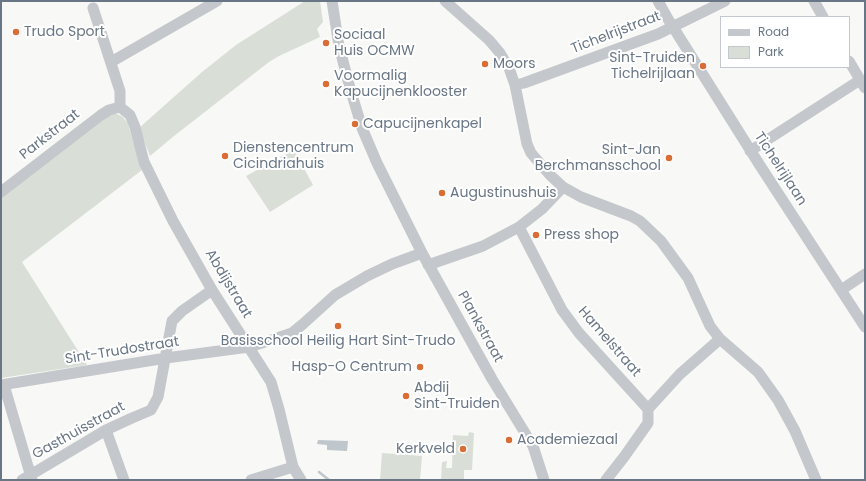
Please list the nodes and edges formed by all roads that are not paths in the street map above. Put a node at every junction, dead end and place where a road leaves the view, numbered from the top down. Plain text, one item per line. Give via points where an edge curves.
1 (217, 1) edge
2 (332, 1) edge
3 (445, 1) edge
4 (658, 1) edge
5 (725, 1) edge
6 (814, 1) edge
7 (93, 8) dead end
8 (822, 16) edge
9 (673, 27) junction
10 (111, 62) junction
11 (850, 63) edge
12 (863, 84) edge
13 (515, 85) junction
14 (120, 107) junction
15 (750, 151) junction
16 (563, 187) junction
17 (1, 192) edge
18 (519, 227) junction
19 (422, 253) junction
20 (428, 265) junction
21 (865, 274) edge
22 (212, 290) junction
23 (841, 290) junction
24 (865, 327) edge
25 (720, 339) junction
26 (249, 347) junction
27 (166, 358) junction
28 (3, 385) edge
29 (648, 409) junction
30 (106, 430) junction
31 (293, 467) junction
32 (28, 478) edge
33 (124, 480) edge
34 (251, 480) edge
35 (301, 480) edge
36 (544, 480) edge
37 (606, 480) edge
38 (816, 480) edge

1 - 10 street
2 - 19 street, Plankstraat via 339,46 362,128
3 - 13 street via 500,53
4 - 9 street, Tichelrijlaan
5 - 9 street, Tichelrijstraat
6 - 8 street
7 - 10 street
9 - 13 street, Tichelrijstraat
9 - 15 street, Tichelrijlaan
10 - 14 street via 120,91
11 - 12 street
12 - 15 street
13 - 16 street via 531,153
14 - 17 street, Parkstraat via 101,115
14 - 22 street, Abdijstraat via 130,115 144,162 157,191
15 - 23 street, Tichelrijlaan
16 - 18 street via 542,209
16 - 25 street via 580,197 632,216 648,227 688,278 710,326
18 - 20 street via 483,246
18 - 29 street, Hamelstraat via 562,310 579,333
19 - 20 street, Plankstraat
19 - 26 street, Sint-Trudostraat via 379,270 335,295 292,332
20 - 36 street, Plankstraat via 533,446
21 - 23 street
22 - 26 street, Abdijstraat
22 - 27 street, Gasthuisstraat via 172,321
23 - 24 street, Tichelrijlaan
25 - 29 street via 680,374
25 - 38 street via 758,372 778,400
26 - 27 street, Sint-Trudostraat
26 - 31 street, Abdijstraat via 271,382
27 - 28 street, Sint-Trudostraat
27 - 30 street, Gasthuisstraat via 158,397 151,410
28 - 32 street
29 - 37 street via 648,423
30 - 32 street, Gasthuisstraat
30 - 33 street
31 - 34 street
31 - 35 street, Abdijstraat

